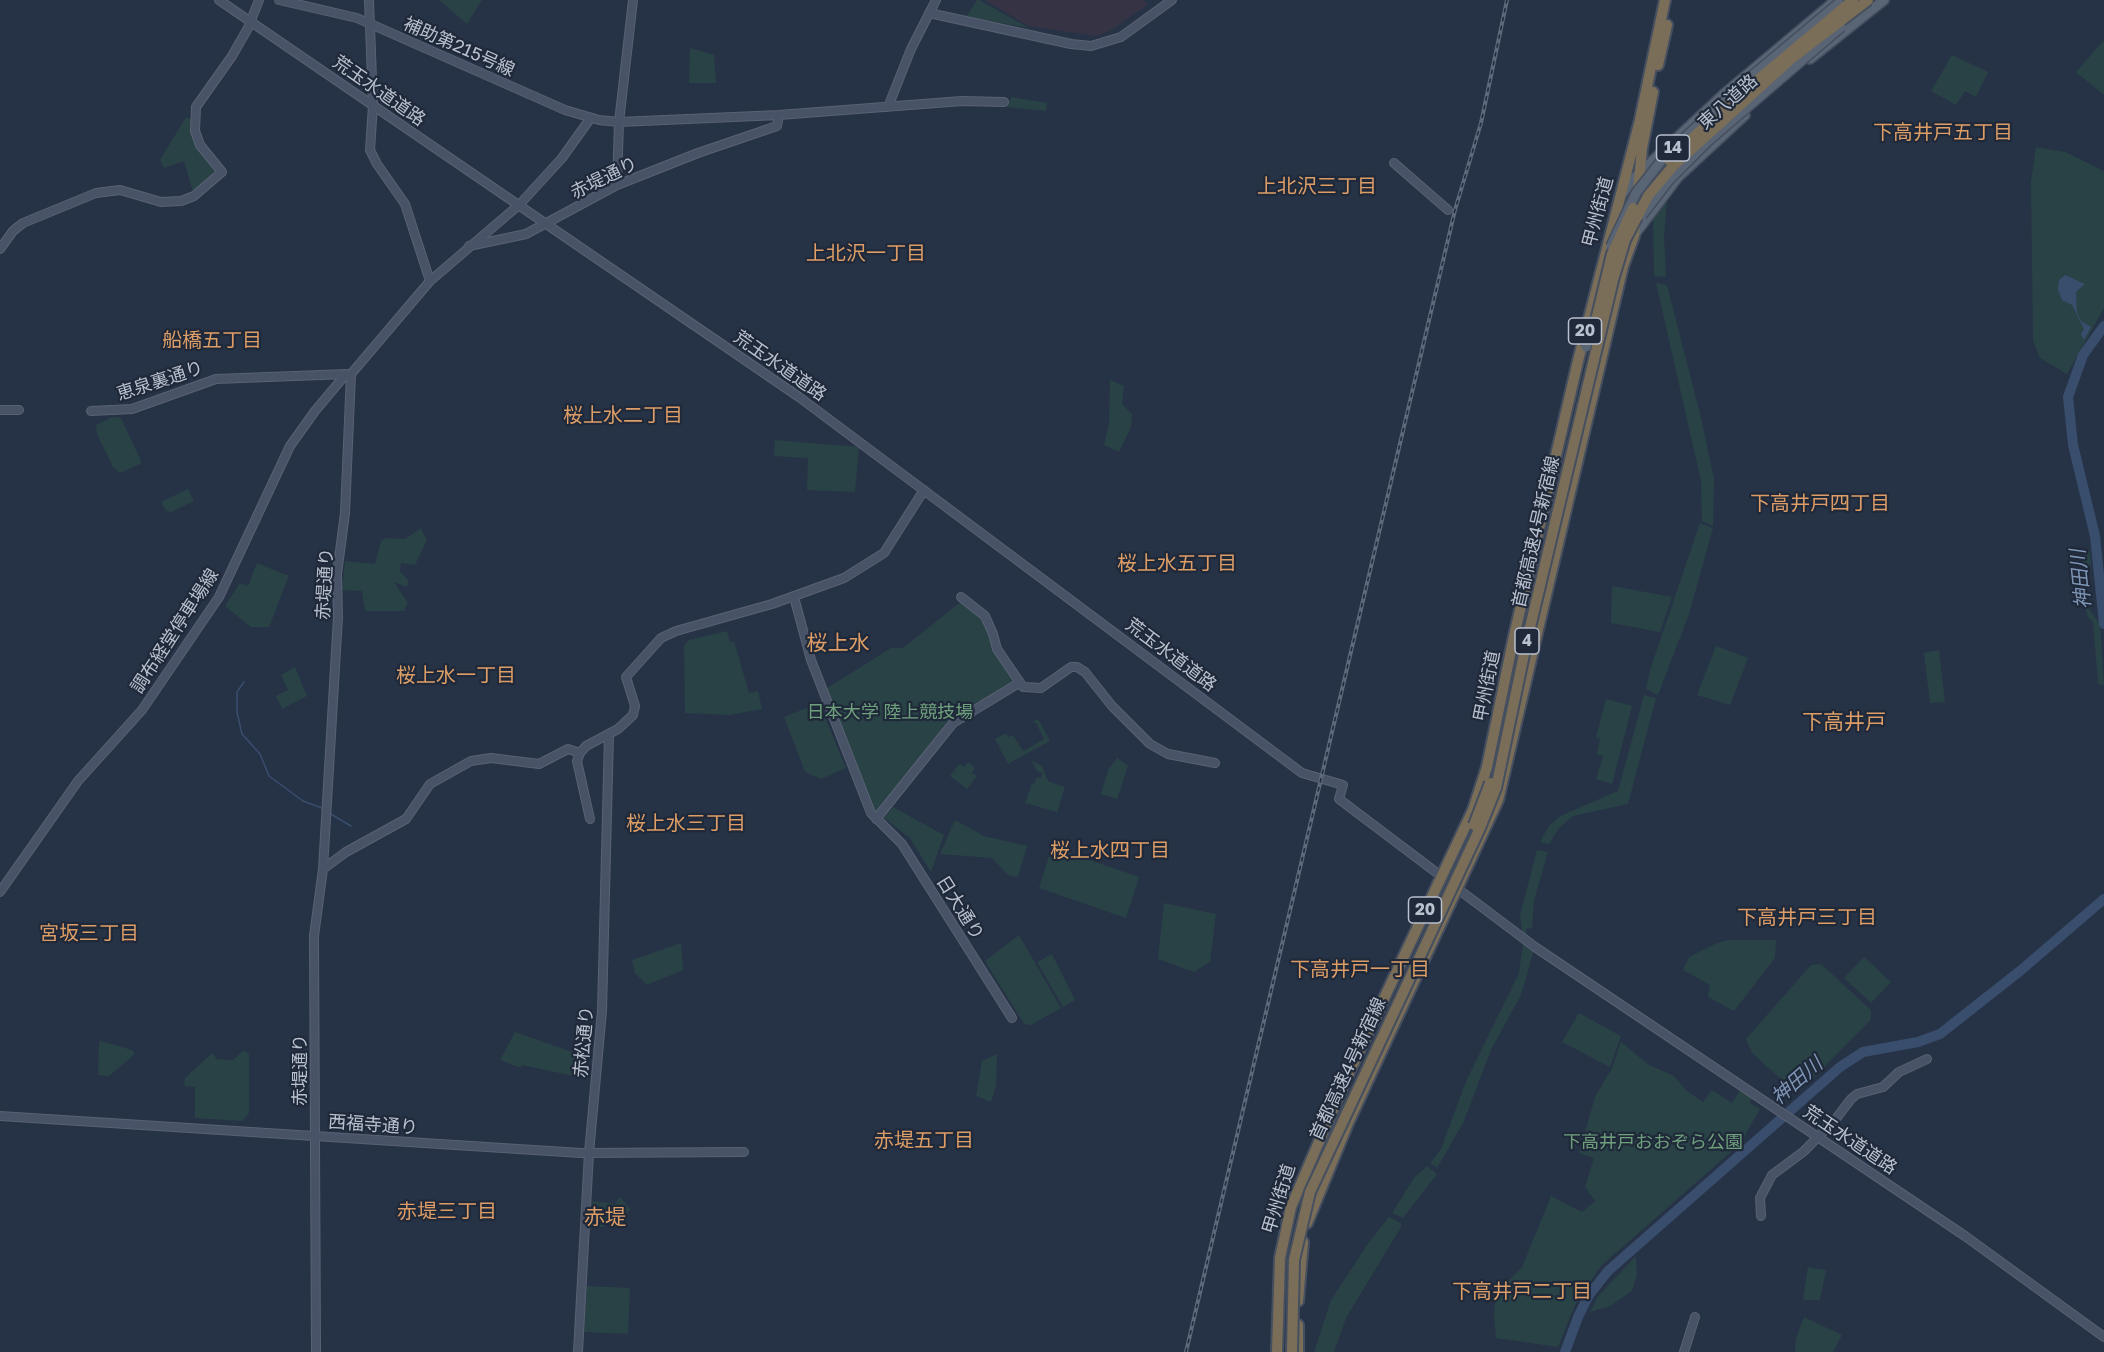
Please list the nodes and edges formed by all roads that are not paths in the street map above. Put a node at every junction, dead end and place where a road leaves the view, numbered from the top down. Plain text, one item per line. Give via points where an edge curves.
1 (219, 0) edge
2 (259, 0) edge
3 (279, 0) edge
4 (369, 0) edge
5 (633, 0) edge
6 (936, 0) edge
7 (1172, 0) edge
8 (1665, 0) edge
9 (1672, 0) edge
10 (1853, 0) edge
11 (1868, 0) edge
12 (1878, 0) edge
13 (1884, 0) edge
14 (1839, 1) edge
15 (929, 13) junction
16 (249, 21) junction
17 (370, 24) junction
18 (1735, 85) junction
19 (1004, 102) dead end
20 (373, 105) junction
21 (1754, 106) junction
22 (888, 107) junction
23 (779, 115) junction
24 (590, 119) junction
25 (619, 122) junction
26 (1642, 148) junction
27 (1656, 157) junction
28 (1394, 163) dead end
29 (1639, 174) junction
30 (617, 185) junction
31 (520, 204) junction
32 (1618, 204) junction
33 (1448, 210) dead end
34 (548, 224) junction
35 (1634, 236) junction
36 (468, 247) junction
37 (0, 249) edge
38 (430, 281) junction
39 (348, 374) junction
40 (0, 410) edge
41 (20, 410) dead end
42 (90, 411) dead end
43 (1556, 459) junction
44 (1577, 462) junction
45 (924, 490) junction
46 (794, 597) junction
47 (961, 597) dead end
48 (1019, 683) junction
49 (609, 735) junction
50 (580, 753) junction
51 (1215, 763) dead end
52 (1473, 810) junction
53 (1491, 817) junction
54 (590, 819) dead end
55 (876, 819) junction
56 (1461, 836) junction
57 (1479, 844) junction
58 (323, 869) junction
59 (1442, 876) junction
60 (1458, 889) junction
61 (0, 892) edge
62 (1012, 1018) dead end
63 (1927, 1059) dead end
64 (0, 1116) edge
65 (315, 1136) junction
66 (1816, 1136) junction
67 (744, 1152) dead end
68 (589, 1153) junction
69 (1761, 1216) dead end
70 (1695, 1317) dead end
71 (2104, 1337) edge
72 (316, 1352) edge
73 (578, 1352) edge
74 (1277, 1352) edge
75 (1285, 1352) edge
76 (1292, 1352) edge
77 (1298, 1352) edge
78 (1684, 1352) edge

1 - 16 street, 荒玉水道道路
2 - 16 street
3 - 17 street, 補助第215号線 via 342,13
4 - 17 street
5 - 25 street
6 - 15 street
7 - 15 street via 1121,37 1091,46
8 - 32 highway, 甲州街道 / 20
9 - 26 highway, 甲州街道 / 20
10 - 75 highway, 首都高速4号新宿線 / 4, bridge via 1760,77 1668,162 1643,192 1618,237 1597,313 1489,785 1304,1190 1287,1259
11 - 76 highway, 首都高速4号新宿線 / 4, bridge via 1791,60 1679,160 1648,196 1625,240 1584,400 1496,788 1310,1192 1294,1260
12 - 44 main road, 東八道路 / 14, bridge via 1717,134 1657,195 1638,221 1622,260
13 - 21 main road, 14
14 - 18 main road, 14 via 1803,25
14 - 43 main road, 東八道路 / 14, bridge via 1695,128 1648,177 1617,229
15 - 22 street
16 - 20 street, 荒玉水道道路
16 - 37 street via 226,66 204,94 194,120 200,145 222,172 194,196 169,202 120,190 96,193 23,223
17 - 20 street
17 - 24 street, 補助第215号線
18 - 21 main road
18 - 27 main road, 14
19 - 22 street
20 - 31 street, 荒玉水道道路
20 - 38 street via 370,150 405,204
21 - 35 main road, 14 via 1678,177
22 - 23 street
23 - 25 street
23 - 30 street, 赤堤通り via 777,126
24 - 25 street
24 - 31 street via 562,158
25 - 30 street
26 - 27 main road
26 - 29 highway, 甲州街道 / 20
27 - 29 main road, 14
28 - 33 street
29 - 32 main road, 14
29 - 35 highway, 甲州街道 / 20
30 - 34 street, 赤堤通り
31 - 34 street, 荒玉水道道路
31 - 36 street
32 - 43 highway, 甲州街道 / 20
34 - 36 street, 赤堤通り via 518,237
34 - 45 street, 荒玉水道道路 via 799,397
35 - 44 highway, 甲州街道 / 20 via 1623,266
36 - 38 street
38 - 39 street
39 - 42 street, 恵泉裏通り via 216,379 132,409
39 - 58 street, 赤堤通り via 353,381 337,574 338,617
39 - 61 street, 調布経堂停車場線 via 290,446 219,597 142,710 72,788
40 - 41 street
43 - 52 highway, 甲州街道 / 20 via 1491,752
44 - 53 highway, 甲州街道 / 20 via 1506,772
45 - 46 street via 884,553 844,578
45 - 59 street, 荒玉水道道路 via 1294,767 1343,784 1339,799
46 - 49 street via 661,638 626,677 635,711
46 - 55 street, 日大通り via 821,689
47 - 48 street via 985,616 997,649
48 - 51 street via 1027,688 1041,688 1077,667 1150,744 1168,754
48 - 55 street via 952,723
49 - 50 street
49 - 68 street, 赤松通り via 602,1011
50 - 54 street via 577,761
50 - 58 street via 568,749 539,764 491,758 471,761 429,784 406,819 345,852
52 - 53 highway
52 - 56 highway, 甲州街道 / 20
53 - 57 highway, 甲州街道 / 20
55 - 62 street, 日大通り via 902,844
56 - 57 highway
56 - 59 highway, 甲州街道 / 20
57 - 60 highway, 甲州街道 / 20
58 - 65 street, 赤堤通り via 314,936
59 - 74 highway, 甲州街道 / 20 via 1346,1079 1291,1207 1280,1258
60 - 66 street, 荒玉水道道路 via 1535,947
60 - 77 highway, 甲州街道 / 20 via 1307,1221 1300,1258
63 - 66 street via 1899,1072 1883,1087 1857,1094
64 - 65 street, 西福寺通り
65 - 68 street, 西福寺通り
65 - 72 street, 赤堤通り
66 - 69 street via 1803,1152 1772,1175 1760,1198
66 - 71 street, 荒玉水道道路 via 1965,1236
67 - 68 street, 西福寺通り
68 - 73 street, 赤松通り
70 - 78 street

